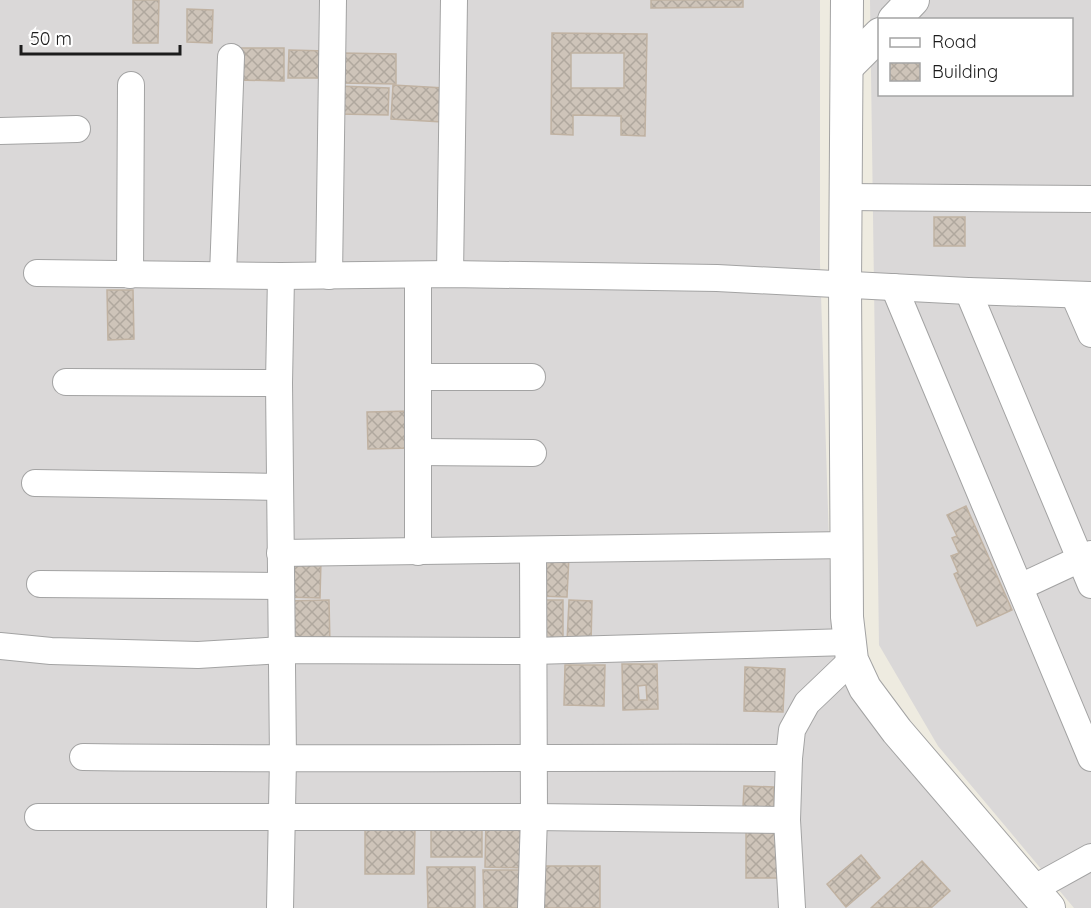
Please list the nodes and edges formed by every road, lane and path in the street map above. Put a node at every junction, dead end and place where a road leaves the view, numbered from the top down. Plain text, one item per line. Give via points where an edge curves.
1 (333, 0) edge
2 (454, 0) edge
3 (847, 0) edge
4 (913, 0) edge
5 (896, 18) edge
6 (878, 35) edge
7 (231, 57) dead end
8 (847, 68) junction
9 (131, 85) dead end
10 (77, 129) dead end
11 (0, 131) edge
12 (847, 197) junction
13 (1091, 199) edge
14 (37, 273) dead end
15 (450, 274) junction
16 (130, 275) junction
17 (223, 275) junction
18 (418, 275) junction
19 (281, 276) junction
20 (329, 276) junction
21 (845, 284) junction
22 (894, 288) junction
23 (968, 291) junction
24 (1082, 295) edge
25 (1091, 334) edge
26 (418, 377) junction
27 (532, 377) dead end
28 (66, 382) dead end
29 (279, 383) junction
30 (418, 452) junction
31 (533, 453) dead end
32 (35, 483) dead end
33 (280, 487) junction
34 (848, 545) junction
35 (533, 550) junction
36 (418, 552) junction
37 (280, 553) junction
38 (1086, 556) edge
39 (40, 585) dead end
40 (1091, 585) edge
41 (280, 586) junction
42 (1020, 587) junction
43 (0, 646) edge
44 (282, 650) junction
45 (533, 651) junction
46 (850, 651) junction
47 (534, 756) junction
48 (83, 757) dead end
49 (789, 758) junction
50 (1091, 758) edge
51 (283, 759) junction
52 (38, 817) dead end
53 (534, 817) junction
54 (280, 818) junction
55 (787, 820) junction
56 (1091, 857) edge
57 (1041, 899) edge
58 (280, 908) edge
59 (531, 908) edge
60 (792, 908) edge

1 - 20 street
2 - 15 street
3 - 8 street
4 - 5 street
6 - 8 street
7 - 17 street
8 - 12 street
9 - 16 street
10 - 11 street
12 - 13 street
12 - 21 street
14 - 16 street
15 - 18 street
15 - 21 street
16 - 17 street
17 - 19 street
18 - 20 street
18 - 26 street
19 - 20 street
19 - 29 street
21 - 22 street
21 - 34 street
22 - 23 street
22 - 42 street
23 - 24 street
23 - 38 street
24 - 25 street
26 - 27 street
26 - 30 street
28 - 29 street
29 - 33 street
30 - 31 street
30 - 36 street
32 - 33 street
33 - 37 street
34 - 35 street
34 - 46 street
35 - 36 street
35 - 45 street
36 - 37 street
37 - 41 street
38 - 40 street
38 - 42 street
39 - 41 street
41 - 44 street
42 - 50 street
43 - 44 street via 198,655
44 - 45 street
44 - 51 street
45 - 46 street
45 - 47 street
46 - 49 street via 799,716 792,730
46 - 57 street via 865,688 897,731
47 - 49 street
47 - 51 street
47 - 53 street
48 - 51 street
49 - 55 street
51 - 54 street
52 - 54 street
53 - 54 street
53 - 55 street
53 - 59 street
54 - 58 street
55 - 60 street
56 - 57 street

